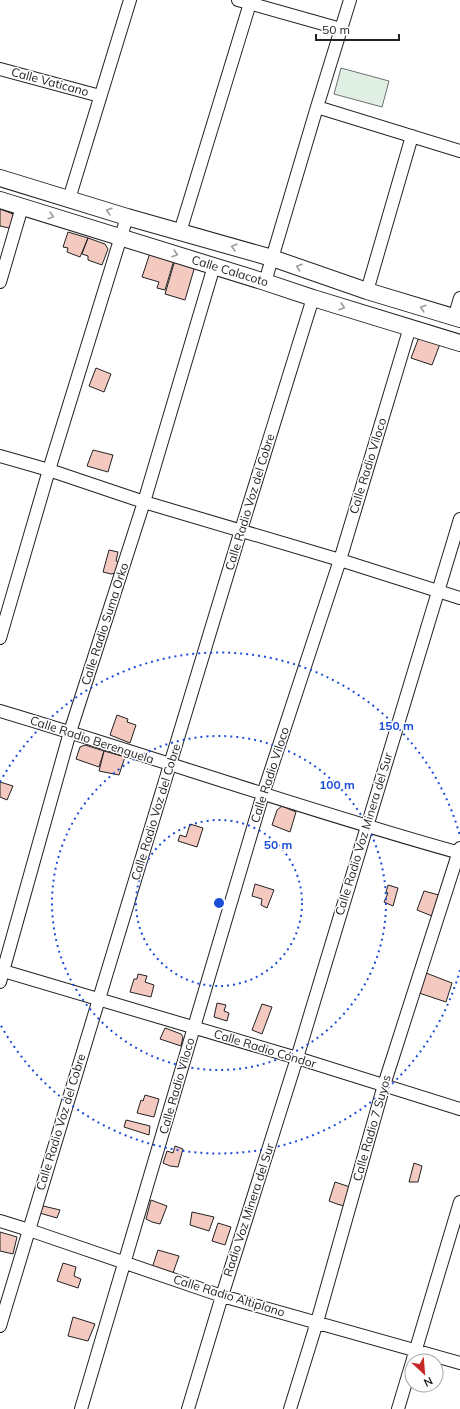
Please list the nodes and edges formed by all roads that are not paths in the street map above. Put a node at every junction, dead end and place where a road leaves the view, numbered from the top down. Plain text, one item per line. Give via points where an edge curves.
1 (238, 0) edge
2 (350, 0) edge
3 (126, 1) edge
4 (251, 2) edge
5 (341, 29) junction
6 (0, 69) edge
7 (100, 96) junction
8 (317, 107) junction
9 (412, 136) junction
10 (460, 151) edge
11 (0, 178) edge
12 (69, 199) junction
13 (0, 200) edge
14 (22, 207) junction
15 (127, 217) junction
16 (180, 232) junction
17 (120, 237) junction
18 (272, 258) junction
19 (214, 266) junction
20 (0, 282) edge
21 (265, 282) junction
22 (367, 290) junction
23 (313, 298) junction
24 (460, 298) edge
25 (457, 318) edge
26 (410, 327) junction
27 (460, 343) edge
28 (0, 456) edge
29 (49, 470) junction
30 (144, 502) junction
31 (460, 519) edge
32 (241, 530) junction
33 (340, 560) junction
34 (438, 591) junction
35 (460, 598) edge
36 (0, 638) edge
37 (0, 711) edge
38 (70, 732) junction
39 (170, 765) junction
40 (263, 794) junction
41 (366, 826) junction
42 (460, 851) edge
43 (1, 974) edge
44 (98, 999) junction
45 (194, 1028) junction
46 (297, 1058) junction
47 (384, 1086) junction
48 (460, 1109) edge
49 (460, 1202) edge
50 (0, 1221) edge
51 (29, 1230) junction
52 (125, 1264) junction
53 (222, 1296) junction
54 (317, 1322) junction
55 (0, 1326) edge
56 (415, 1350) junction
57 (460, 1363) edge
58 (81, 1409) edge
59 (188, 1409) edge
60 (290, 1409) edge
61 (398, 1409) edge

1 - 4 street
2 - 5 street
3 - 7 street
4 - 5 street
4 - 16 street
5 - 8 street
6 - 7 street, Calle Vaticano
7 - 12 street
8 - 9 street
8 - 18 street
9 - 10 street
9 - 22 street
11 - 12 main road, Calle Calacoto
15 -> 12 main road, Calle Calacoto
13 - 14 main road, Calle Calacoto
14 -> 17 main road, Calle Calacoto
14 - 20 street
15 - 16 main road, Calle Calacoto
15 - 17 street
18 -> 16 main road, Calle Calacoto
17 -> 19 main road, Calle Calacoto
17 - 29 street
18 - 21 street
22 -> 18 main road, Calle Calacoto
19 - 21 main road, Calle Calacoto
19 - 30 street, Calle Radio Suma Orko
21 - 23 main road, Calle Calacoto
25 -> 22 main road, Calle Calacoto
23 -> 26 main road, Calle Calacoto
23 - 32 street, Calle Radio Voz del Cobre
24 - 25 street
26 - 27 main road, Calle Calacoto
26 - 33 street, Calle Radio Viloco
28 - 29 street
29 - 30 street
29 - 36 street
30 - 32 street
30 - 38 street, Calle Radio Suma Orko
31 - 34 street, Calle Radio Voz Minera del Sur
32 - 33 street
32 - 39 street, Calle Radio Voz del Cobre
33 - 34 street
33 - 40 street, Calle Radio Viloco
34 - 35 street
34 - 41 street, Calle Radio Voz Minera del Sur
37 - 38 street, Calle Radio Berenguela
38 - 39 street, Calle Radio Berenguela
38 - 43 street, Calle Radio Suma Orko
39 - 40 street, Calle Radio Berenguela
39 - 44 street, Calle Radio Voz del Cobre
40 - 41 street, Calle Radio Berenguela
40 - 45 street, Calle Radio Viloco
41 - 42 street, Calle Radio Berenguela
41 - 46 street, Calle Radio Voz Minera del Sur
42 - 47 street, Calle Radio 7 Suyos
43 - 44 street, Calle Radio Cóndor
44 - 45 street, Calle Radio Cóndor
44 - 51 street, Calle Radio Voz del Cobre
45 - 46 street, Calle Radio Cóndor
45 - 52 street, Calle Radio Viloco
46 - 47 street, Calle Radio Cóndor
46 - 53 street, Radio Voz Minera del Sur
47 - 48 street, Calle Radio Cóndor
47 - 54 street, Calle Radio 7 Suyos
49 - 56 street
50 - 51 street, Calle Radio Altiplano
51 - 52 street, Calle Radio Altiplano
51 - 55 street, Calle Radio Voz del Cobre
52 - 53 street, Calle Radio Altiplano
52 - 58 street, Calle Radio Viloco
53 - 54 street, Calle Radio Altiplano
53 - 59 street, Radio Voz Minera del Sur
54 - 56 street, Calle Radio Altiplano
54 - 60 street, Calle Radio 7 Suyos
56 - 57 street, Calle Radio Altiplano
56 - 61 street

